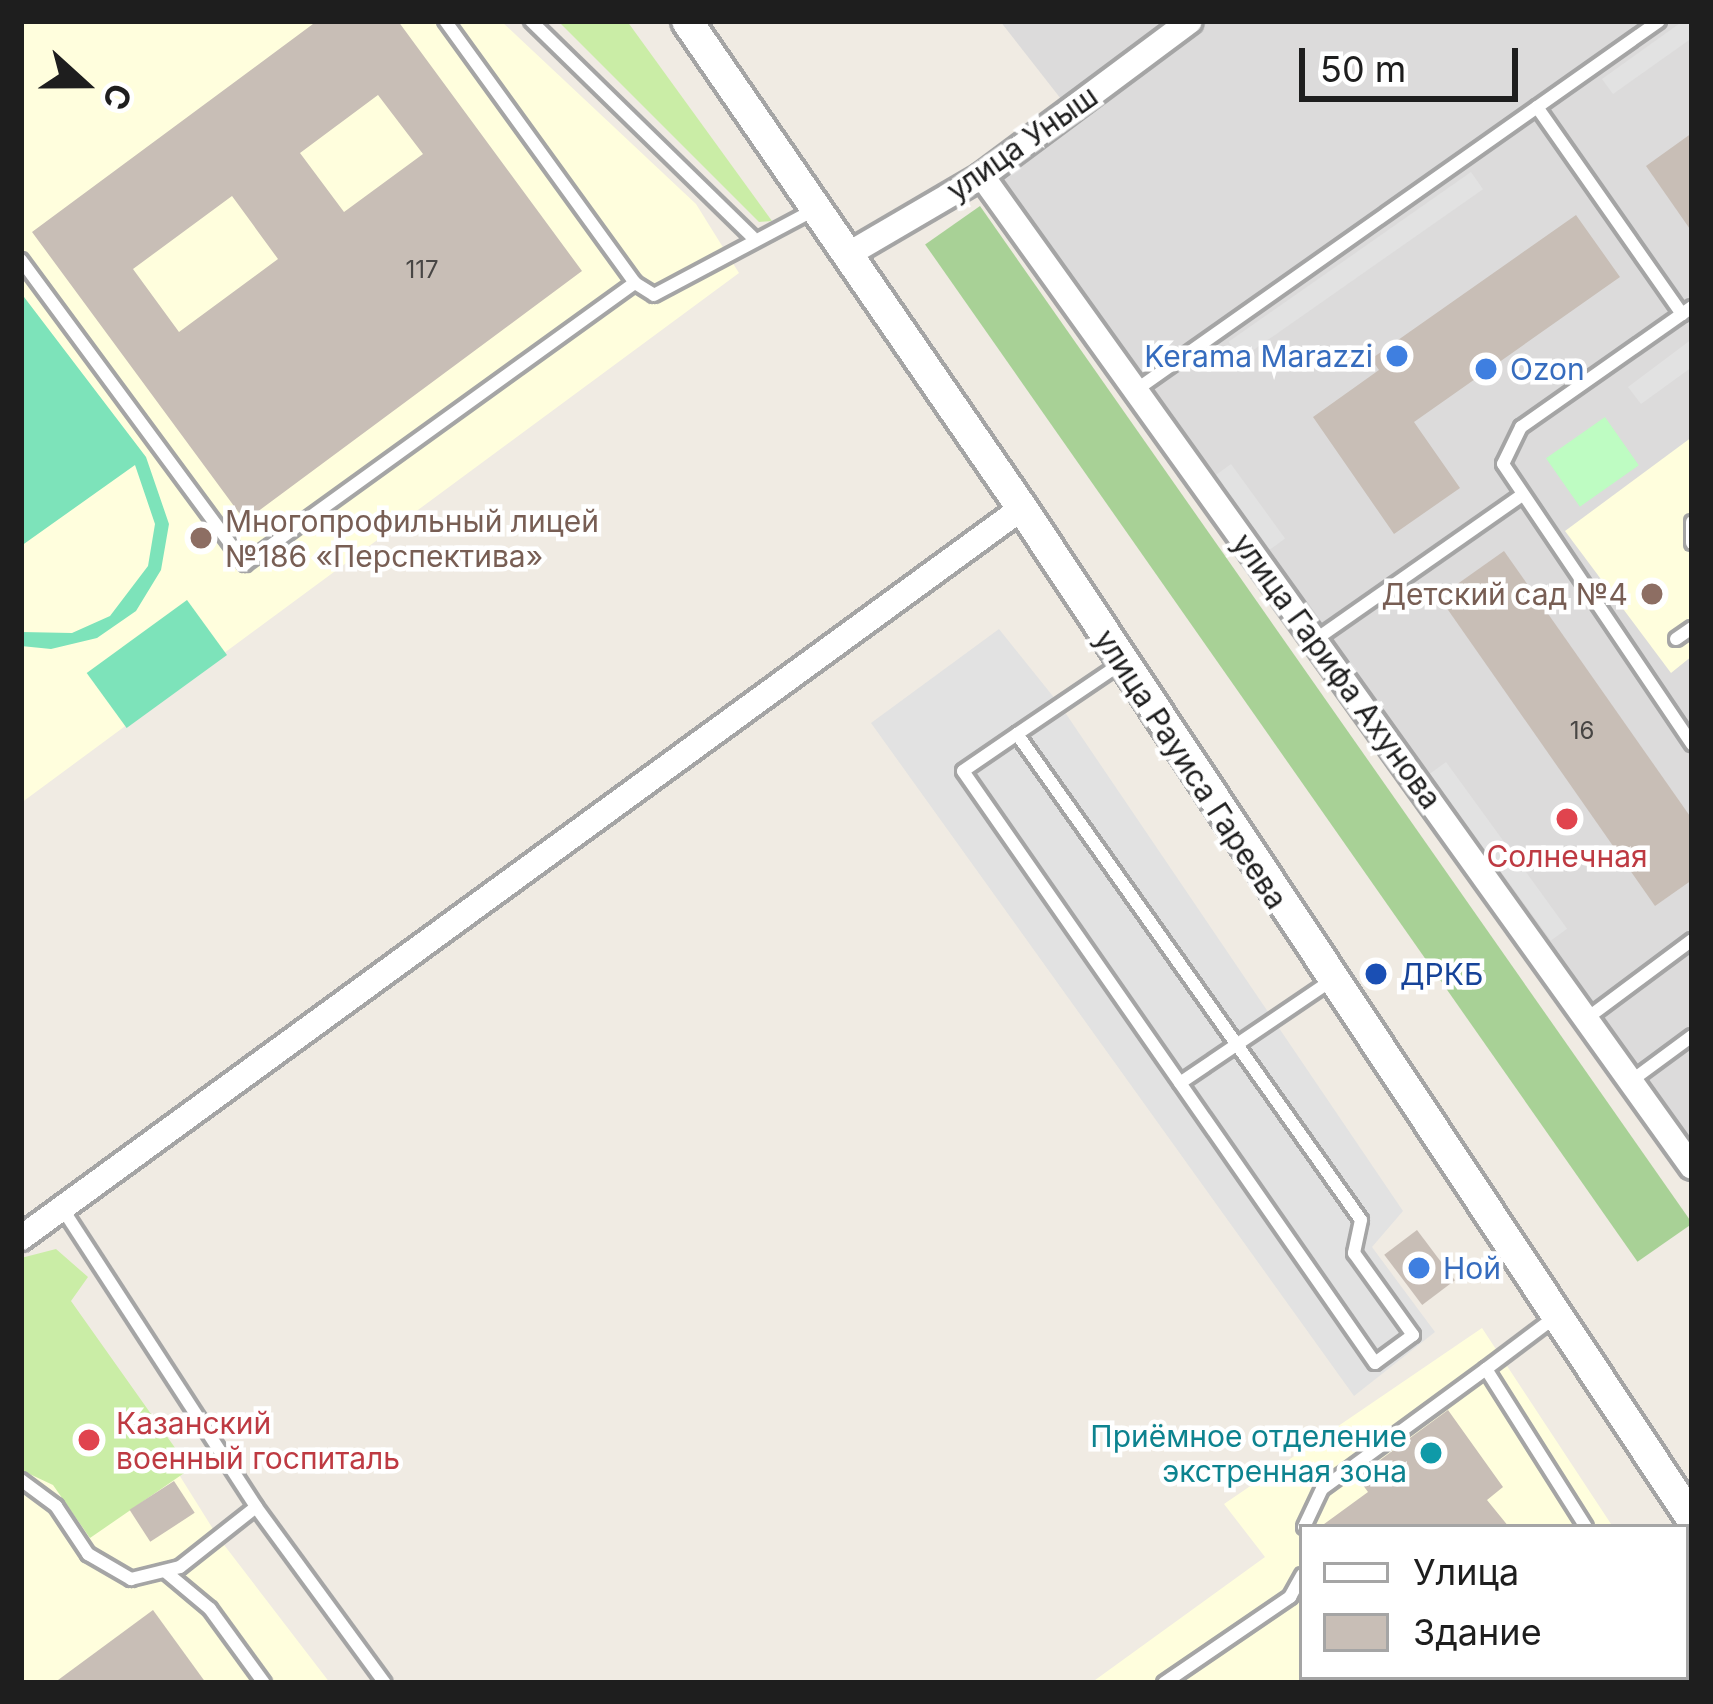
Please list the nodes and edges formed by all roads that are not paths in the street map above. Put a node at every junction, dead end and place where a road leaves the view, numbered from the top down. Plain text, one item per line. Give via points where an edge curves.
1 (445, 21) edge
2 (531, 21) edge
3 (687, 21) edge
4 (1190, 21) edge
5 (1659, 21) edge
6 (1537, 107) junction
7 (982, 176) junction
8 (818, 208) junction
9 (752, 237) junction
10 (848, 255) junction
11 (21, 260) edge
12 (634, 283) junction
13 (1687, 311) edge
14 (1136, 390) junction
15 (1519, 496) junction
16 (1022, 508) junction
17 (1692, 522) edge
18 (1692, 543) edge
19 (1692, 628) edge
20 (1676, 639) dead end
21 (1315, 640) junction
22 (1122, 663) junction
23 (1017, 734) junction
24 (1692, 744) edge
25 (1692, 940) edge
26 (1329, 982) junction
27 (1586, 1019) junction
28 (1692, 1036) edge
29 (1235, 1045) junction
30 (1631, 1082) junction
31 (1180, 1084) junction
32 (1692, 1167) edge
33 (62, 1207) junction
34 (21, 1238) edge
35 (1555, 1317) junction
36 (1486, 1369) junction
37 (21, 1480) edge
38 (256, 1507) junction
39 (1692, 1519) edge
40 (1306, 1524) edge
41 (1584, 1524) edge
42 (167, 1573) junction
43 (1299, 1580) edge
44 (264, 1683) edge
45 (385, 1683) edge
46 (1164, 1683) edge

1 - 12 lane
2 - 9 lane
3 - 8 street, улица Рауиса Гареева
4 - 7 street, улица Уныш
5 - 6 lane
6 - 13 lane
6 - 14 lane
7 - 10 street, улица Уныш
7 - 14 street, улица Гарифа Ахунова
8 - 9 lane
8 - 10 street, улица Рауиса Гареева
9 - 12 lane via 654,295
10 - 16 street, улица Рауиса Гареева
11 - 12 lane via 245,564
13 - 15 lane via 1510,439 1503,464
14 - 21 street, улица Гарифа Ахунова
15 - 21 lane
15 - 24 lane
16 - 22 street, улица Рауиса Гареева
16 - 33 street
17 - 18 lane
19 - 20 lane
21 - 27 street, улица Гарифа Ахунова
22 - 23 lane
22 - 26 street, улица Рауиса Гареева
23 - 29 lane
23 - 31 lane via 963,772
25 - 27 lane
26 - 29 lane
26 - 35 street, улица Рауиса Гареева
27 - 30 street, улица Гарифа Ахунова
28 - 30 lane
29 - 31 lane
29 - 31 lane via 1361,1220 1354,1253 1413,1335 1375,1364
30 - 32 street, улица Гарифа Ахунова
33 - 34 street
33 - 38 lane
35 - 36 lane
35 - 39 street, улица Рауиса Гареева
36 - 40 lane via 1322,1489
36 - 41 lane
37 - 42 lane via 43,1492 88,1554 112,1570 131,1579
38 - 42 lane
38 - 45 lane
42 - 44 lane via 210,1609
43 - 46 lane via 1290,1597

